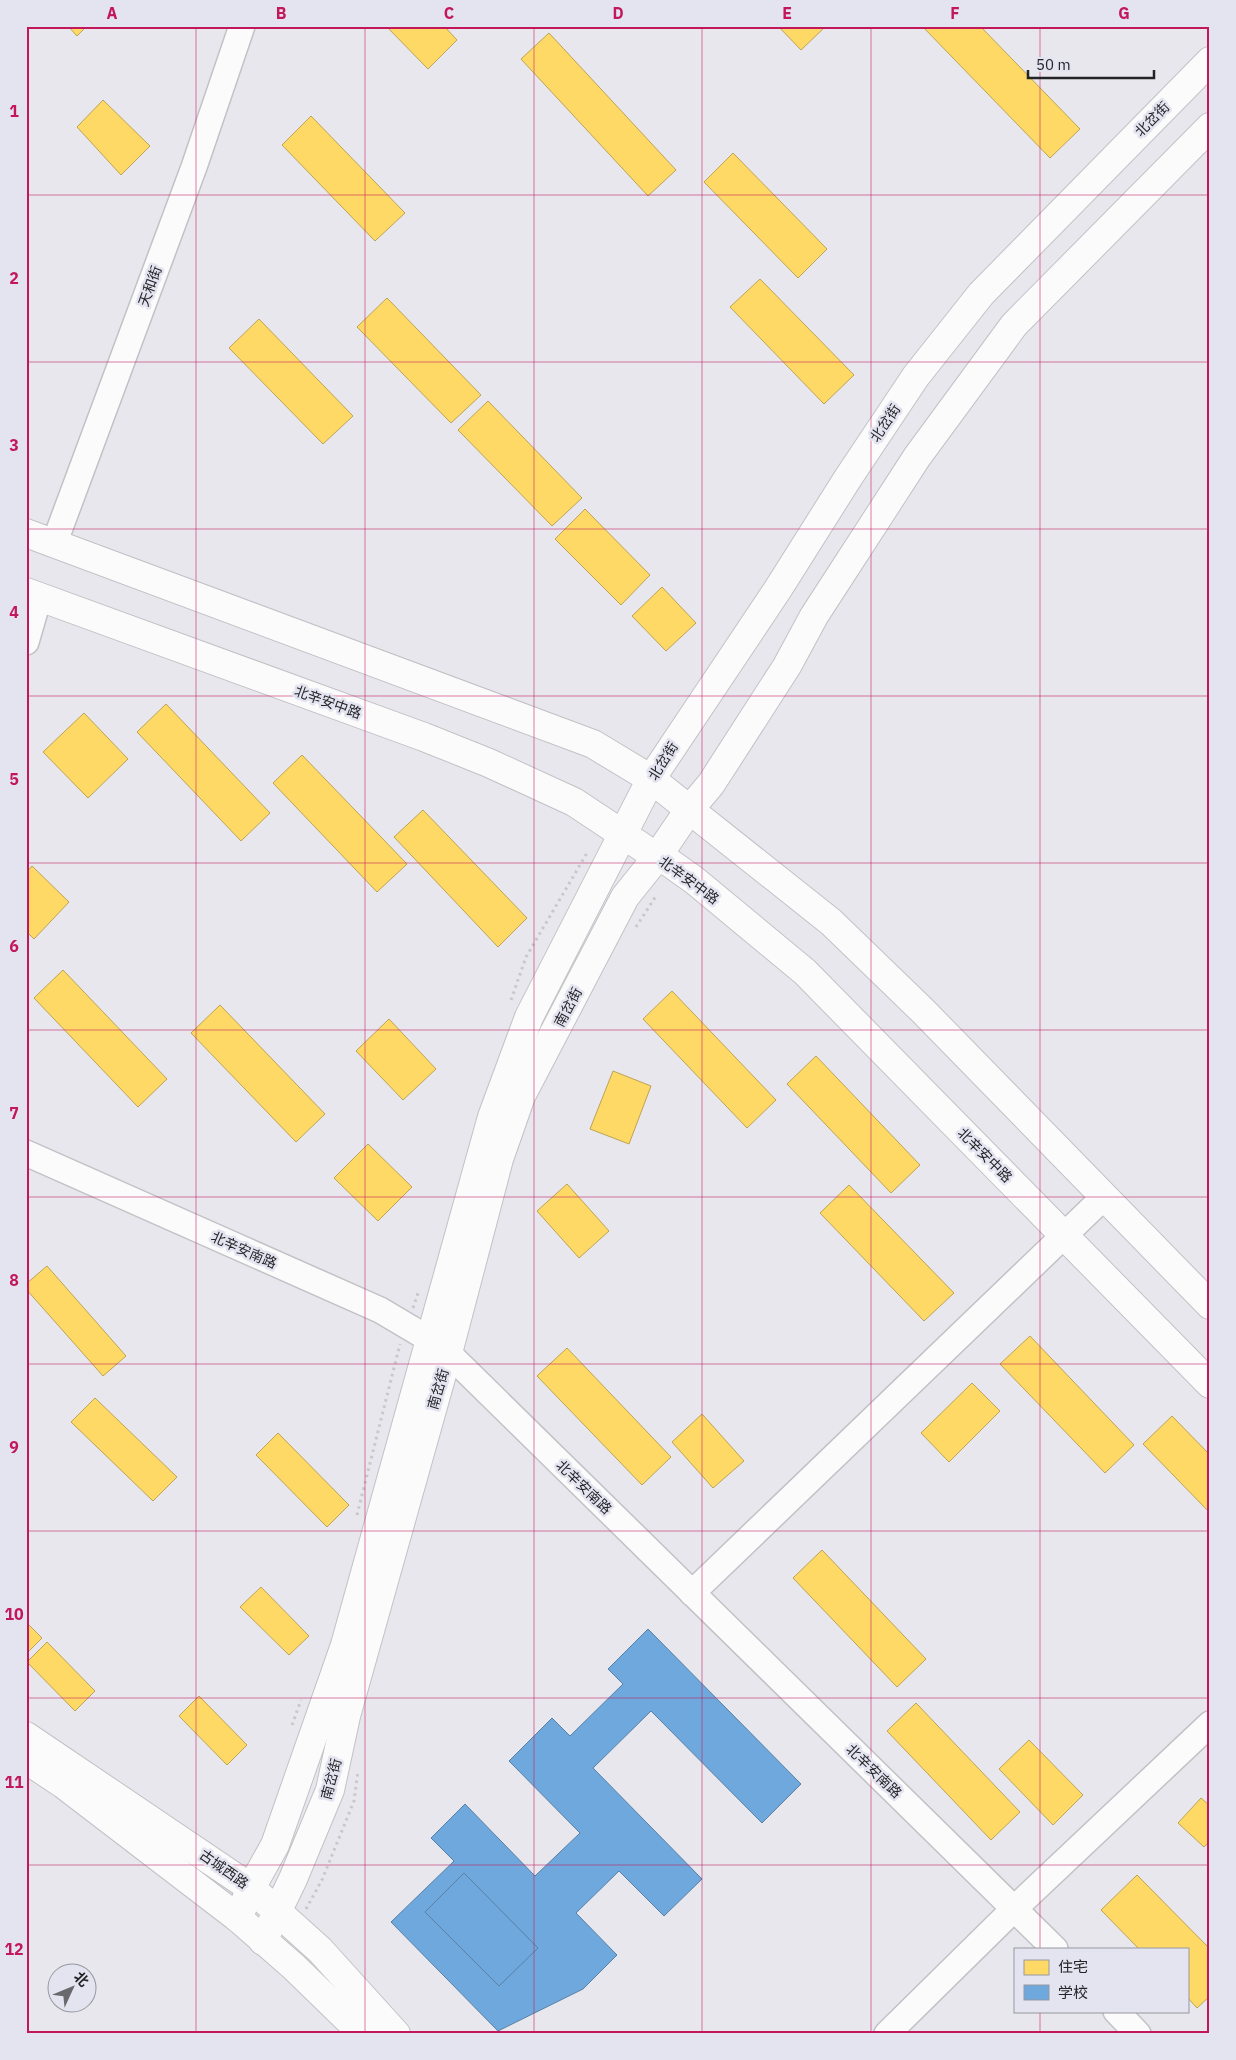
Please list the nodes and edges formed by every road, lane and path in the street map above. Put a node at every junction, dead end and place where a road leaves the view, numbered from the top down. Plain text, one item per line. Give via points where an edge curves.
1 (242, 26) edge
2 (1210, 61) edge
3 (1210, 126) edge
4 (26, 534) edge
5 (54, 544) junction
6 (33, 594) edge
7 (26, 642) edge
8 (651, 779) junction
9 (689, 810) junction
10 (623, 834) junction
11 (657, 857) junction
12 (26, 1153) edge
13 (1104, 1197) junction
14 (1064, 1234) junction
15 (1210, 1306) edge
16 (438, 1346) junction
17 (1210, 1384) edge
18 (692, 1593) junction
19 (1210, 1724) edge
20 (26, 1736) edge
21 (26, 1759) edge
22 (251, 1888) junction
23 (1015, 1908) junction
24 (276, 1912) junction
25 (238, 1918) junction
26 (263, 1941) junction
27 (1053, 1948) edge
28 (1117, 2012) edge
29 (363, 2034) edge
30 (396, 2034) edge
31 (887, 2034) edge
32 (1138, 2034) edge

1 - 5 street, 天和街 via 194,167
2 - 8 main road, 北岔街 via 981,294 916,376
3 - 9 main road via 1014,325 917,457 716,776
4 - 5 main road
5 - 8 main road via 593,744
6 - 7 street
6 - 10 main road, 北辛安中路 via 489,763 574,802
8 - 9 main road
8 - 10 main road, 北岔街
9 - 11 main road
9 - 13 main road via 831,922 923,1011
10 - 11 main road, 北辛安中路
10 - 16 main road, 南岔街 via 526,1026 492,1117
11 - 14 main road, 北辛安中路 via 694,880 805,972
11 - 16 main road, 南岔街 via 626,897 521,1096
12 - 16 street, 北辛安南路 via 380,1310
13 - 14 street
13 - 15 main road
14 - 17 main road, 北辛安中路
14 - 18 street
16 - 18 street, 北辛安南路
16 - 22 main road, 南岔街 via 345,1644 275,1845
16 - 24 main road, 南岔街 via 330,1790
18 - 23 street, 北辛安南路
19 - 23 street
20 - 22 main road, 古城西路
21 - 25 main road
22 - 24 main road, 古城西路
22 - 25 main road, 南岔街
23 - 27 street, 北辛安南路
23 - 31 street
24 - 26 main road, 南岔街
24 - 30 main road, 古城西路 via 320,1950
25 - 26 main road
26 - 29 main road
28 - 32 street

